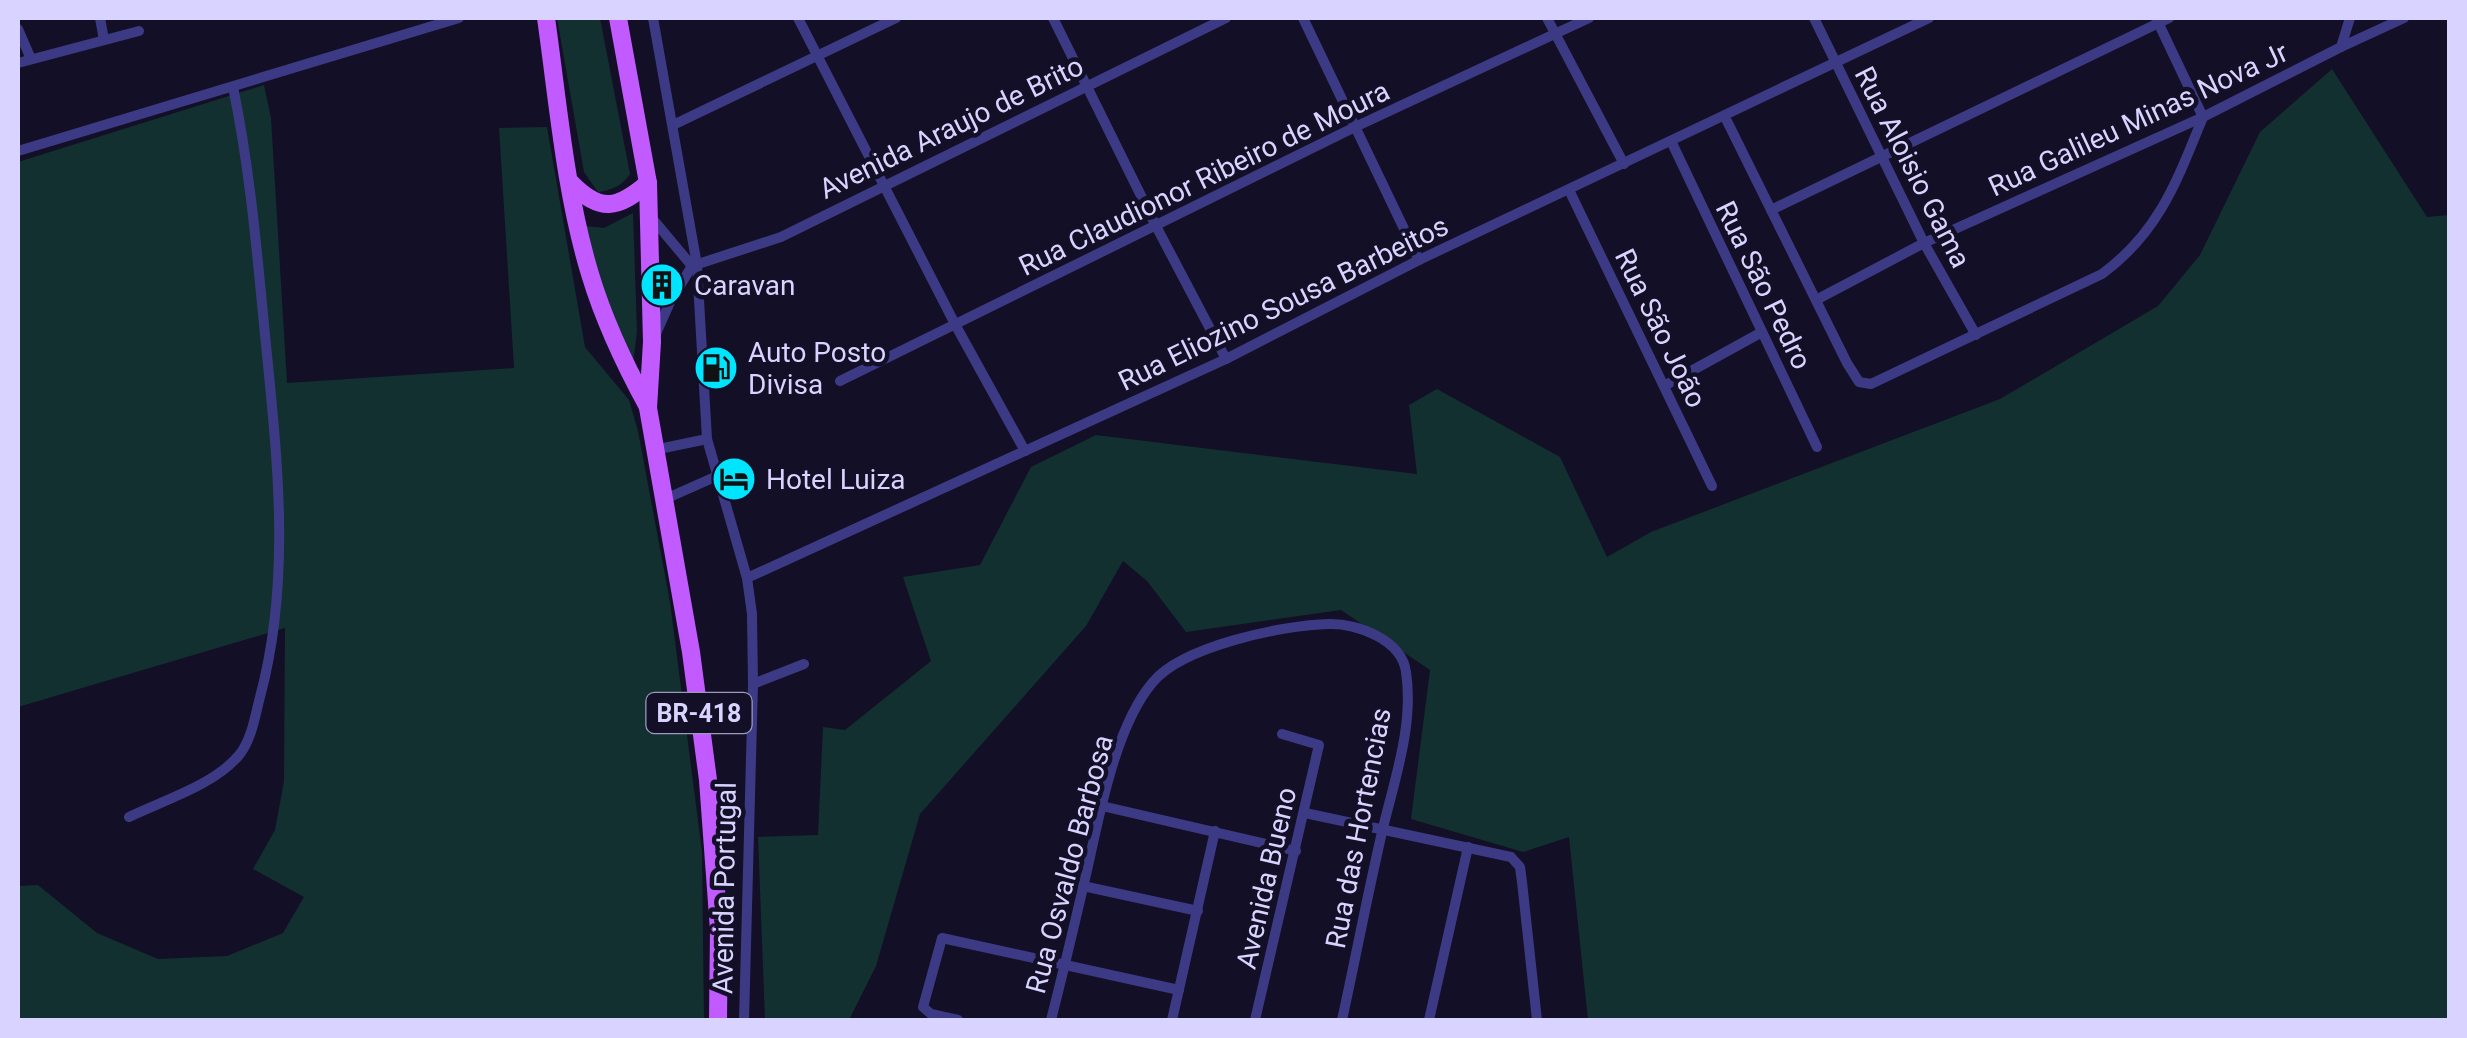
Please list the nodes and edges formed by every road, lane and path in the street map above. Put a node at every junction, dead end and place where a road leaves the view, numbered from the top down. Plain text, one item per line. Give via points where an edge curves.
1 (100, 18) edge
2 (460, 18) edge
3 (546, 18) edge
4 (618, 18) edge
5 (652, 18) edge
6 (798, 18) edge
7 (896, 18) edge
8 (1052, 18) edge
9 (1226, 18) edge
10 (1303, 18) edge
11 (1547, 18) edge
12 (1589, 18) edge
13 (1814, 18) edge
14 (1930, 18) edge
15 (2350, 18) edge
16 (2404, 18) edge
17 (2161, 19) edge
18 (18, 28) edge
19 (139, 32) dead end
20 (1555, 34) junction
21 (104, 40) junction
22 (2342, 47) junction
23 (817, 56) junction
24 (31, 59) junction
25 (1834, 60) junction
26 (18, 64) edge
27 (1086, 86) junction
28 (234, 87) junction
29 (1725, 117) junction
30 (2204, 117) junction
31 (673, 125) junction
32 (1356, 127) junction
33 (18, 138) edge
34 (1671, 141) junction
35 (23, 150) edge
36 (1882, 156) junction
37 (1624, 164) junction
38 (571, 183) junction
39 (648, 183) junction
40 (883, 186) junction
41 (1569, 190) junction
42 (1771, 210) junction
43 (650, 215) junction
44 (1156, 226) junction
45 (1924, 243) junction
46 (1419, 260) junction
47 (695, 265) junction
48 (1816, 300) junction
49 (956, 326) junction
50 (1762, 332) junction
51 (1976, 334) junction
52 (652, 342) junction
53 (1226, 359) junction
54 (840, 381) dead end
55 (1664, 386) junction
56 (648, 408) junction
57 (706, 439) junction
58 (1817, 447) dead end
59 (654, 450) junction
60 (1025, 452) junction
61 (717, 476) junction
62 (1712, 486) dead end
63 (663, 500) junction
64 (747, 578) junction
65 (1392, 647) joint
66 (804, 664) dead end
67 (753, 684) junction
68 (1282, 734) dead end
69 (1102, 806) junction
70 (1306, 813) junction
71 (129, 817) dead end
72 (1383, 828) junction
73 (1215, 831) junction
74 (1468, 846) junction
75 (1296, 850) junction
76 (1083, 886) junction
77 (1198, 911) junction
78 (1065, 963) junction
79 (1180, 990) junction
80 (718, 1020) edge
81 (744, 1020) edge
82 (958, 1020) edge
83 (1051, 1020) edge
84 (1172, 1020) edge
85 (1255, 1020) edge
86 (1342, 1020) edge
87 (1430, 1020) edge
88 (1537, 1020) edge

1 - 21 street
2 - 28 street
3 - 38 main road, BR-418
4 - 39 main road, BR-418
5 - 31 street, Avenida Portugal
6 - 23 street
7 - 23 street
8 - 27 street
9 - 27 street, Avenida Araujo de Brito
10 - 32 street
11 - 20 street
12 - 20 street, Rua Claudionor Ribeiro de Moura
13 - 25 street, Rua Aloisio Gama
14 - 25 street, Rua Eliozino Sousa Barbeitos
15 - 22 street
16 - 22 street, Rua Galileu Minas Nova Jr
17 - 30 street
17 - 36 street
18 - 24 street
19 - 21 street
20 - 32 street, Rua Claudionor Ribeiro de Moura
20 - 37 street
21 - 24 street
22 - 30 street, Rua Galileu Minas Nova Jr
23 - 31 street
23 - 40 street
24 - 26 street
25 - 29 street, Rua Eliozino Sousa Barbeitos
25 - 36 street, Rua Aloisio Gama
27 - 40 street, Avenida Araujo de Brito
27 - 44 street
28 - 35 street
28 - 71 street via 252,193 280,480 273,630 240,754 205,780
29 - 34 street, Rua Eliozino Sousa Barbeitos
29 - 42 street
30 - 45 street, Rua Galileu Minas Nova Jr
30 - 51 street via 2171,194 2130,253 2102,274
31 - 47 street, Avenida Portugal
32 - 44 street, Rua Claudionor Ribeiro de Moura
32 - 46 street
33 - 35 street
34 - 37 street, Rua Eliozino Sousa Barbeitos
34 - 50 street, Rua São Pedro
36 - 42 street
36 - 45 street, Rua Aloisio Gama
37 - 41 street, Rua Eliozino Sousa Barbeitos
38 - 39 main road via 601,205 618,204
38 - 56 main road, BR-418 via 589,273
39 - 43 main road, BR-418
40 - 47 street, Avenida Araujo de Brito via 782,236
40 - 49 street
41 - 46 street, Rua Eliozino Sousa Barbeitos
41 - 55 street, Rua São João
42 - 48 street
43 - 47 street
43 - 52 main road, BR-418
44 - 49 street, Rua Claudionor Ribeiro de Moura
44 - 53 street
45 - 48 street, Rua Galileu Minas Nova Jr
45 - 51 street, Rua Aloisio Gama
46 - 53 street, Rua Eliozino Sousa Barbeitos
47 - 52 street
47 - 57 street, Avenida Portugal
48 - 51 street via 1865,385
49 - 54 street, Rua Claudionor Ribeiro de Moura
49 - 60 street
50 - 55 street
50 - 58 street, Rua São Pedro
52 - 56 main road, BR-418
53 - 60 street, Rua Eliozino Sousa Barbeitos
55 - 62 street, Rua São João
56 - 59 main road, BR-418
57 - 59 street
57 - 61 street, Avenida Portugal
59 - 63 main road, BR-418
60 - 64 street, Rua Eliozino Sousa Barbeitos
61 - 63 street
61 - 64 street, Avenida Portugal
63 - 80 main road, BR-418 via 708,780
64 - 67 street, Avenida Portugal
65 - 69 street, Rua Osvaldo Barbosa via 1364,630 1331,624 1238,639 1176,664 1153,682 1135,712
65 - 72 street, Rua das Hortencias via 1406,667 1407,700
66 - 67 street
67 - 81 street, Avenida Portugal
68 - 70 street, Avenida Bueno via 1319,745
69 - 73 street
69 - 76 street, Rua Osvaldo Barbosa
70 - 72 street
70 - 75 street, Avenida Bueno
72 - 74 street
72 - 86 street, Rua das Hortencias
73 - 75 street
73 - 77 street
74 - 87 street
74 - 88 street via 1511,857 1520,867
75 - 85 street, Avenida Bueno
76 - 77 street
76 - 78 street, Rua Osvaldo Barbosa
77 - 79 street
78 - 79 street
78 - 82 street via 947,937 938,942 923,1008
78 - 83 street, Rua Osvaldo Barbosa
79 - 84 street

